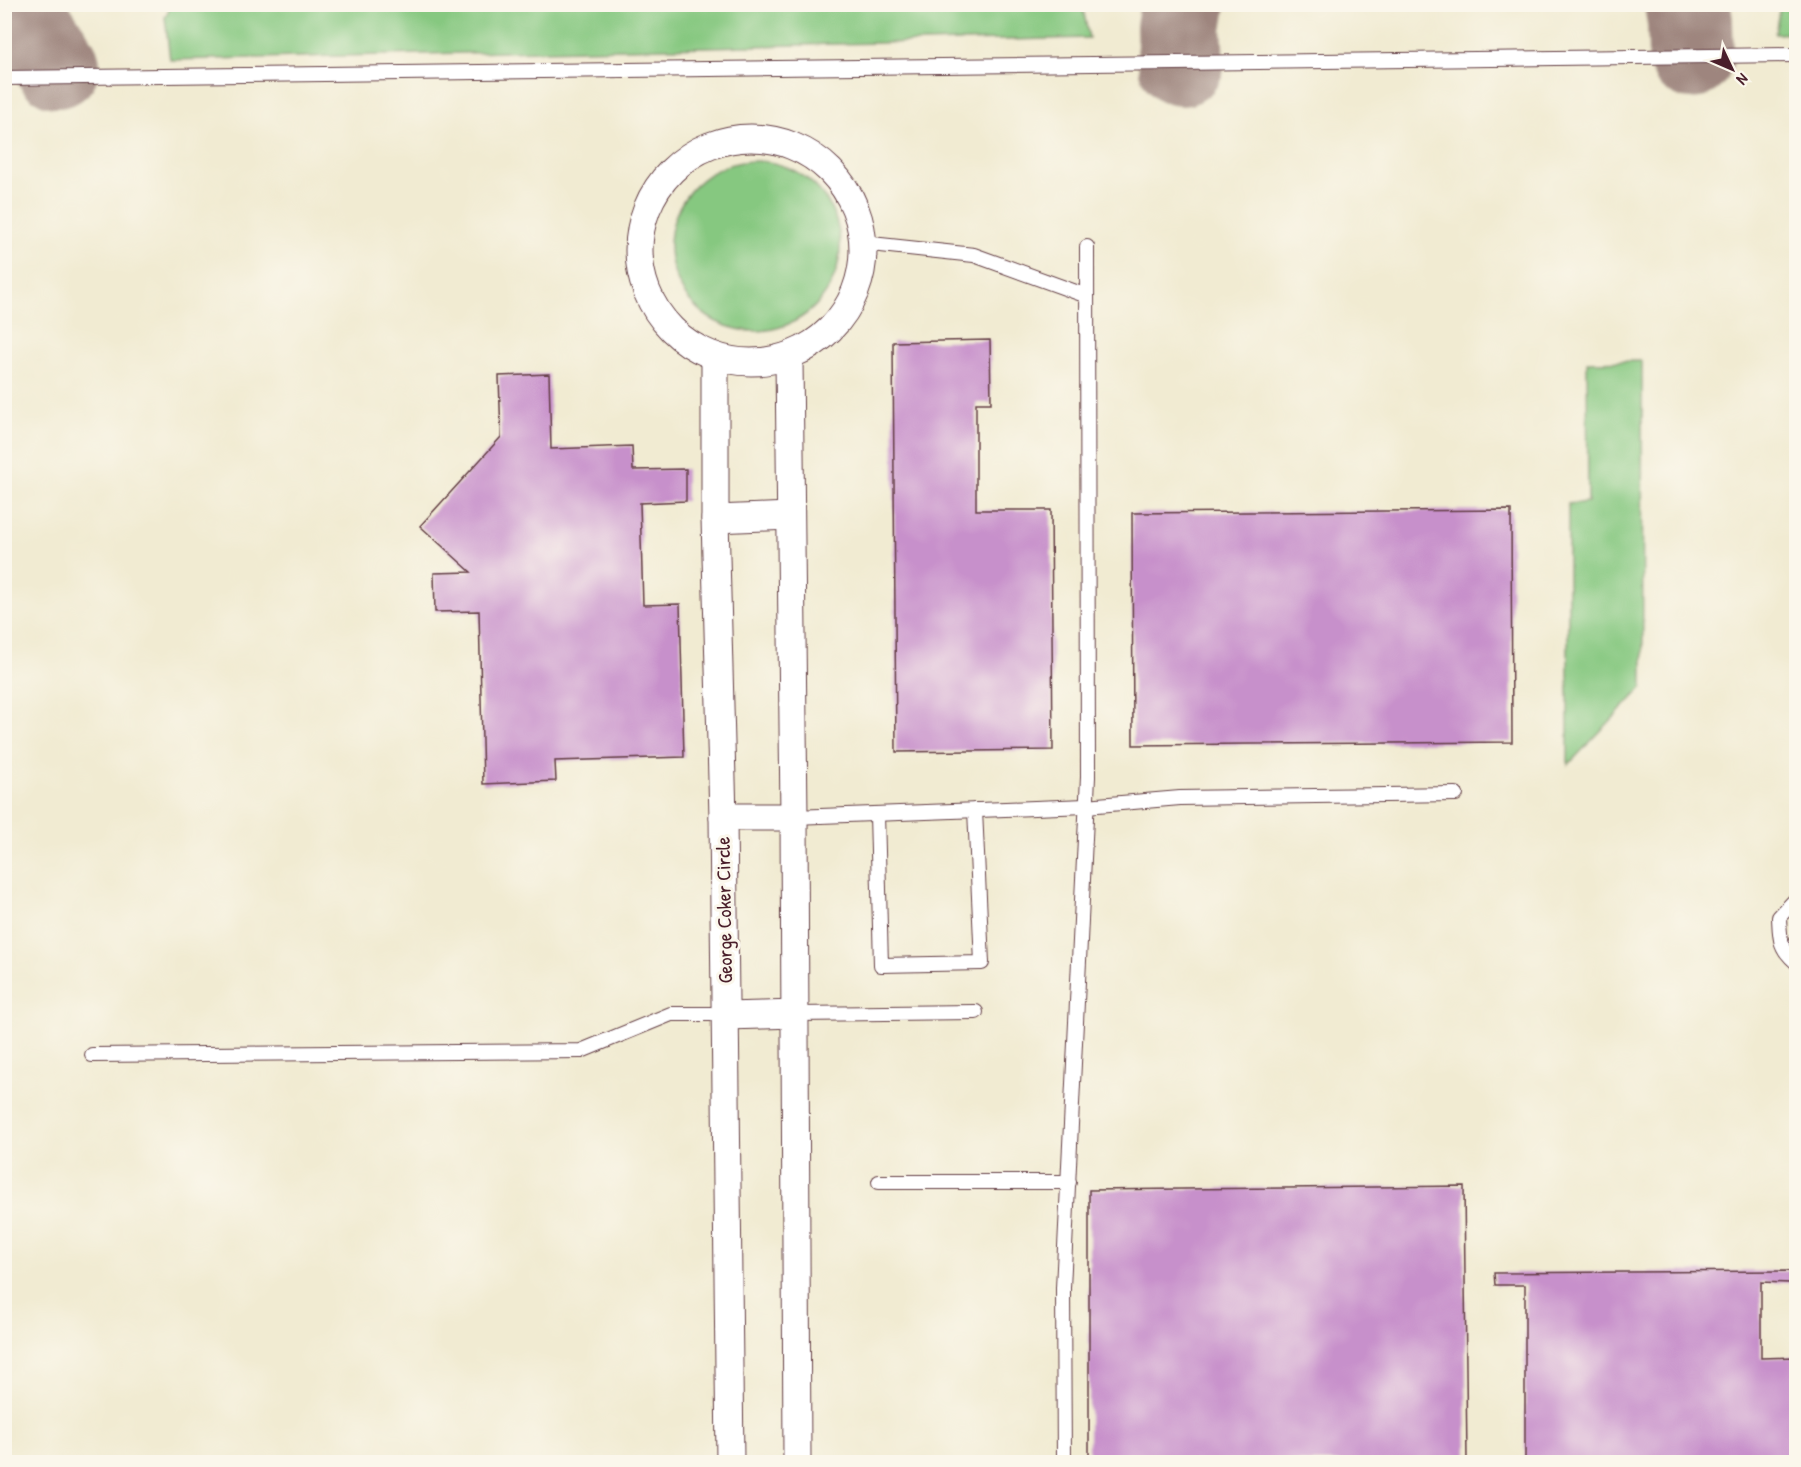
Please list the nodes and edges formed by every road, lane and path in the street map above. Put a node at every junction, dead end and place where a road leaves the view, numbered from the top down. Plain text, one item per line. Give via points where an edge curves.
1 (1797, 55) edge
2 (4, 78) edge
3 (862, 243) junction
4 (1087, 247) dead end
5 (1087, 296) junction
6 (715, 358) junction
7 (789, 359) junction
8 (790, 516) junction
9 (716, 519) junction
10 (1456, 794) dead end
11 (1086, 806) junction
12 (975, 810) junction
13 (877, 814) junction
14 (723, 817) junction
15 (794, 817) junction
16 (1797, 899) edge
17 (1797, 962) edge
18 (976, 1012) dead end
19 (795, 1014) junction
20 (718, 1015) junction
21 (92, 1055) dead end
22 (879, 1182) dead end
23 (1069, 1182) junction
24 (730, 1462) edge
25 (797, 1462) edge
26 (1064, 1462) edge

1 - 2 lane
3 - 5 lane via 974,255
3 - 6 street via 861,226 849,193 823,163 795,147 761,138 729,140 697,151 674,168 649,202 638,240 640,272 657,314 682,341
3 - 7 street via 863,264 854,297 840,320 816,343
4 - 5 lane
5 - 11 lane
6 - 7 street
6 - 9 street, George Coker Circle
7 - 8 street
8 - 9 street
8 - 15 street
9 - 14 street, George Coker Circle
10 - 11 lane via 1180,798
11 - 12 lane
11 - 23 lane
12 - 13 lane
12 - 13 lane via 982,963 881,964
13 - 15 lane
14 - 15 street
14 - 20 street, George Coker Circle
15 - 19 street
16 - 17 lane via 1779,917 1780,941
18 - 19 lane
19 - 20 street
19 - 25 street
20 - 21 lane via 671,1014 581,1051
20 - 24 street, George Coker Circle
22 - 23 lane
23 - 26 lane via 1063,1288

